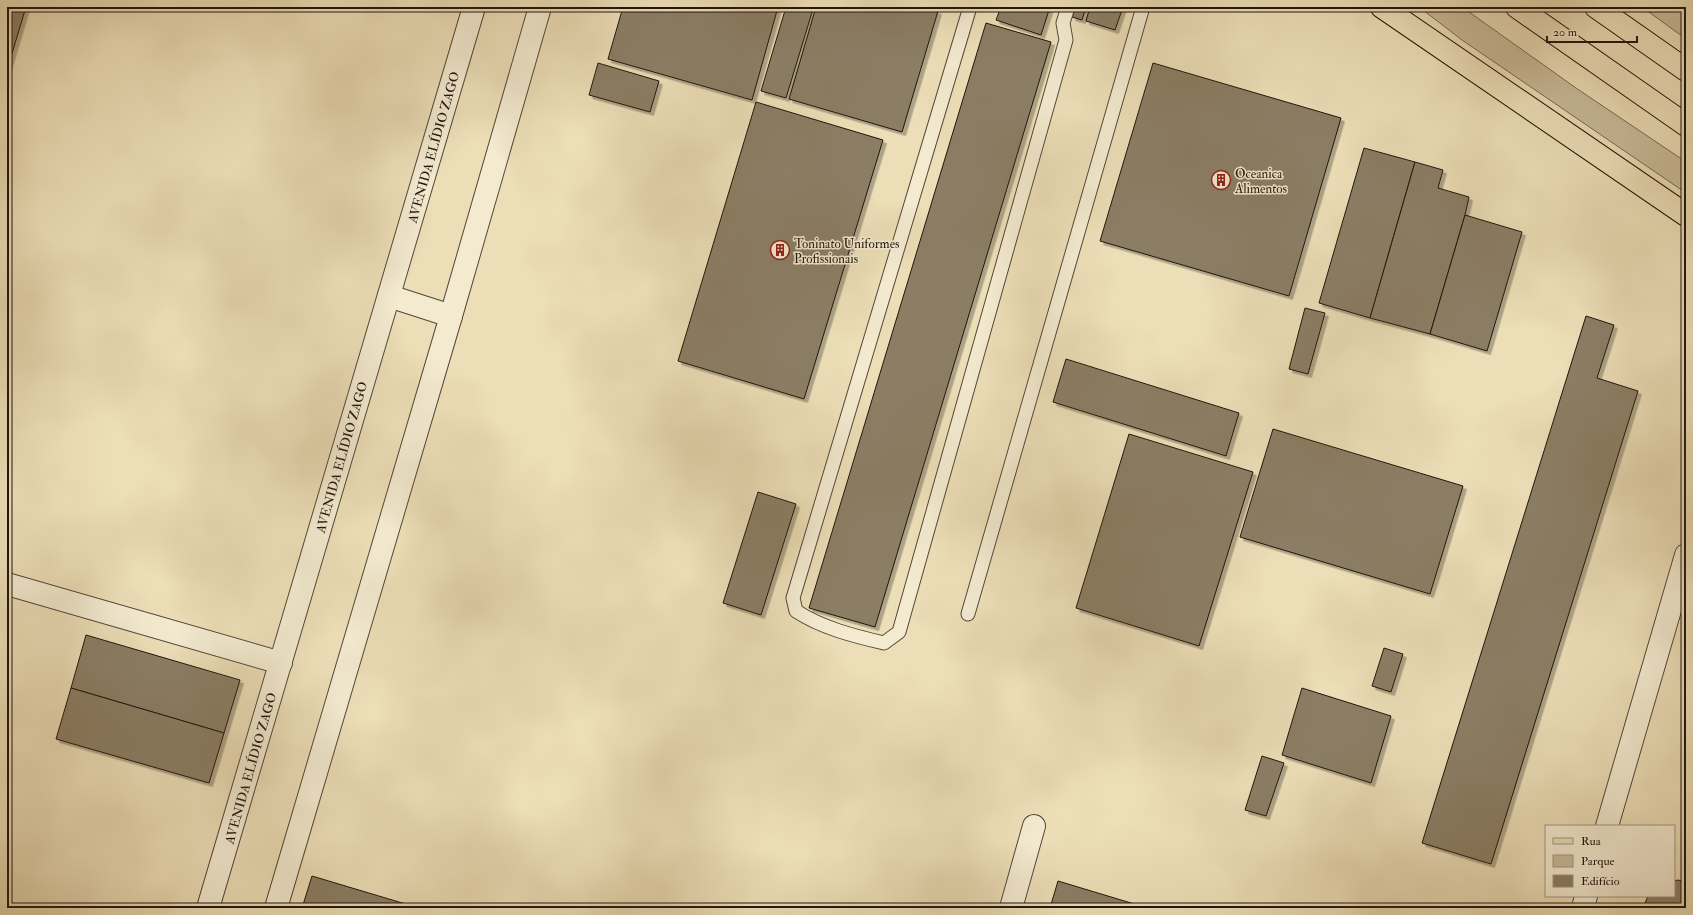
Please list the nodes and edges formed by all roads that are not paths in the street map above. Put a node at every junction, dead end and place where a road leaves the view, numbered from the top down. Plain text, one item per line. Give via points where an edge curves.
1 (474, 7) edge
2 (540, 7) edge
3 (970, 7) edge
4 (1068, 7) edge
5 (1143, 7) edge
6 (1382, 7) edge
7 (1518, 7) edge
8 (1596, 7) edge
9 (1686, 70) edge
10 (1686, 125) edge
11 (1686, 215) edge
12 (389, 296) junction
13 (451, 316) junction
14 (1686, 555) edge
15 (7, 584) edge
16 (968, 614) dead end
17 (281, 663) junction
18 (1607, 825) edge
19 (1034, 826) dead end
20 (1586, 897) edge
21 (208, 908) edge
22 (276, 908) edge
23 (1011, 908) edge
24 (1582, 908) edge

1 - 12 street, AVENIDA ELÍDIO ZAGO
2 - 13 street
3 - 4 lane via 793,598 796,611 809,620 884,643 899,632 1066,40 1063,23
5 - 16 lane
6 - 11 main road
7 - 10 main road
8 - 9 main road
12 - 13 street
12 - 17 street, AVENIDA ELÍDIO ZAGO
13 - 22 street
14 - 18 street
15 - 17 street
17 - 21 street, AVENIDA ELÍDIO ZAGO
19 - 23 street
20 - 24 street

